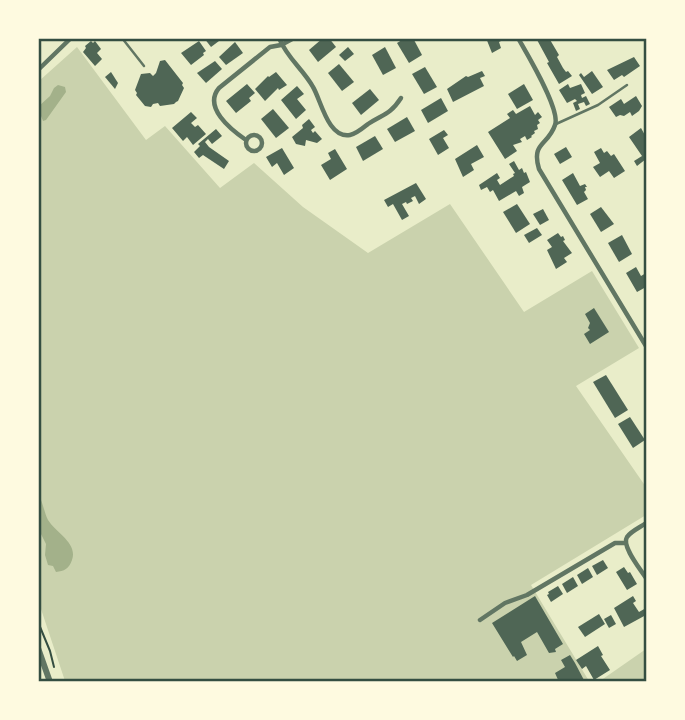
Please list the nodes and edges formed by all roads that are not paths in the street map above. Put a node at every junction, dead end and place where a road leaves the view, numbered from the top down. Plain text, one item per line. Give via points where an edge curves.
1 (71, 38) edge
2 (122, 38) edge
3 (279, 38) edge
4 (294, 38) edge
5 (518, 38) edge
6 (281, 45) junction
7 (144, 66) dead end
8 (38, 70) edge
9 (627, 85) dead end
10 (401, 98) dead end
11 (556, 124) junction
12 (246, 140) dead end
13 (646, 346) edge
14 (646, 523) edge
15 (625, 543) junction
16 (646, 578) edge
17 (480, 620) dead end
18 (38, 648) edge
19 (50, 681) edge

1 - 8 street
2 - 7 lane
3 - 6 street
4 - 6 street
5 - 11 street via 541,78
6 - 10 street via 312,85 325,117 343,135 354,134 393,110
6 - 12 street via 270,47 215,93 214,108
9 - 11 lane via 598,105
11 - 13 street via 537,152 539,169
14 - 15 street
15 - 16 street
15 - 17 street via 615,542
18 - 19 street

